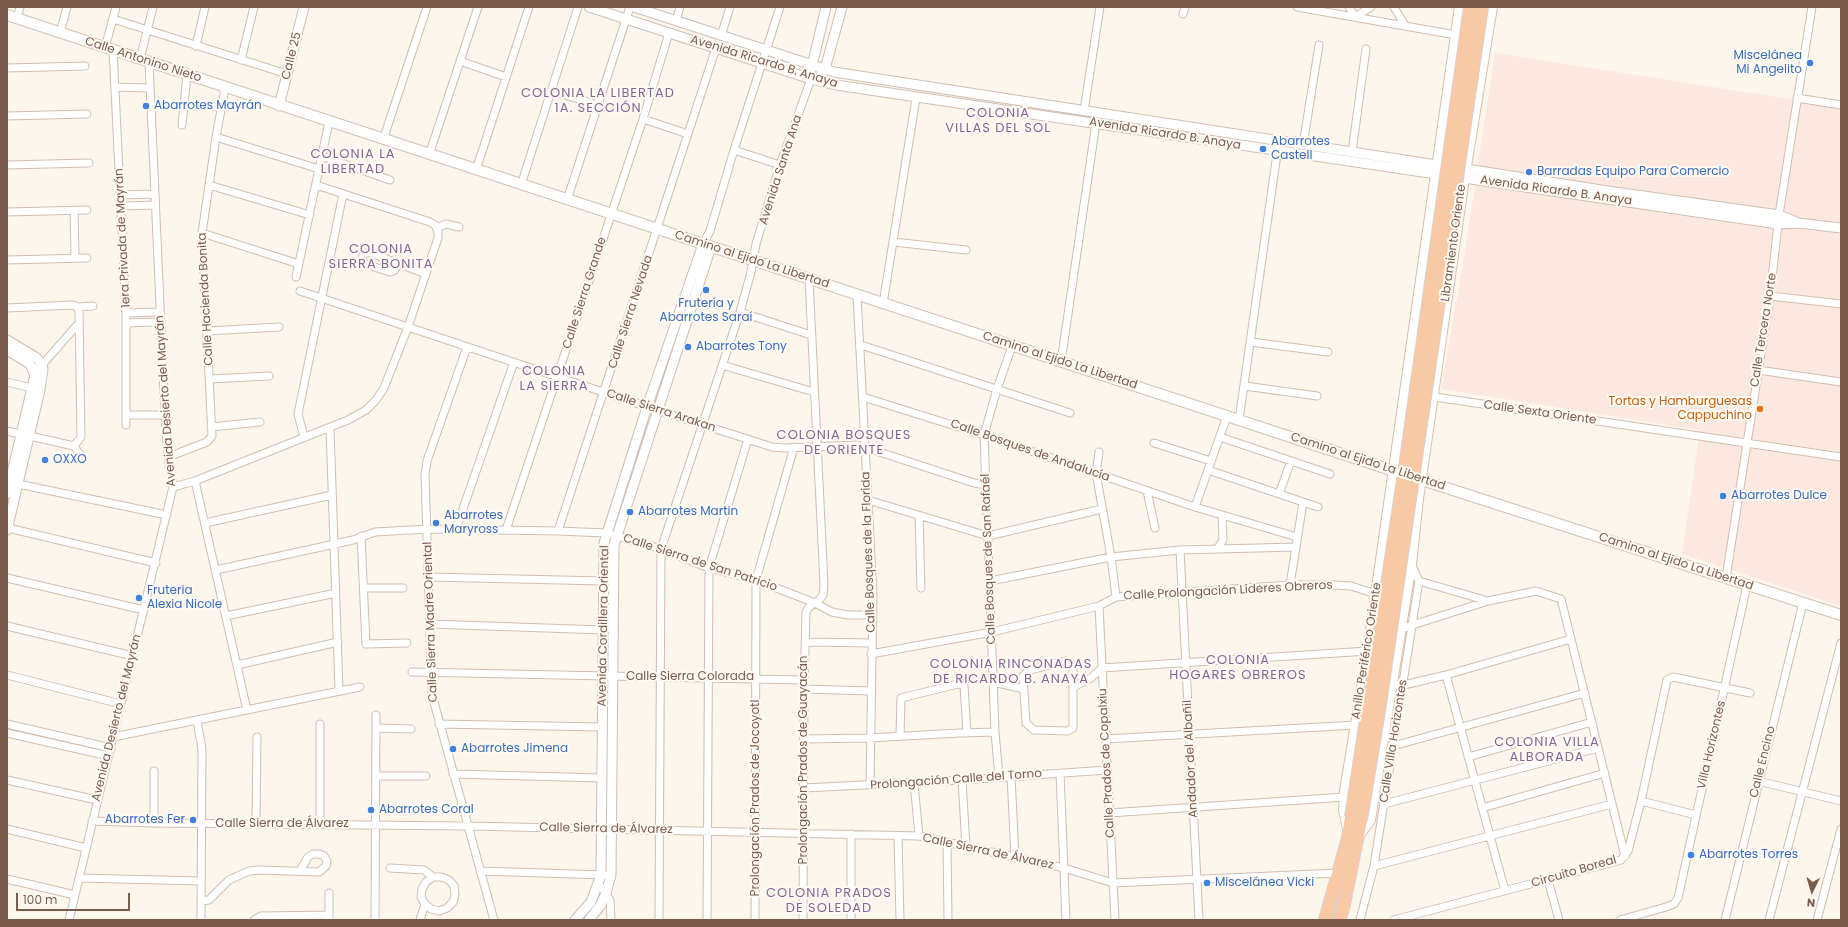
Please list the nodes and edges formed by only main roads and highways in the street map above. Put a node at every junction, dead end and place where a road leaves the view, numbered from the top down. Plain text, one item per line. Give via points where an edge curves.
1 (1460, 7) edge
2 (1470, 7) edge
3 (1482, 7) edge
4 (1492, 7) edge
5 (12, 17) edge
6 (279, 106) joint
7 (1444, 118) junction
8 (1473, 124) junction
9 (1452, 211) junction
10 (1430, 219) junction
11 (1457, 223) junction
12 (1408, 475) junction
13 (1841, 616) edge
14 (1354, 833) junction
15 (1325, 920) edge
16 (1339, 920) edge

1 - 7 main road
2 - 12 highway, Libramiento Oriente, bridge
3 - 9 highway, Libramiento Oriente, bridge
4 - 8 main road, Libramiento Oriente
5 - 6 main road, Calle Antonino Nieto
6 - 12 main road, Camino al Ejido La Libertad
7 - 8 main road via 1444,128 1455,137 1465,136
7 - 10 main road
8 - 11 main road, Libramiento Oriente
9 - 10 main road via 1448,208 1439,208 1431,214
9 - 11 main road via 1456,214
9 - 12 highway, Libramiento Oriente, bridge
10 - 12 main road via 1404,394
11 - 12 main road, Libramiento Oriente via 1432,397
12 - 13 main road, Camino al Ejido La Libertad
12 - 14 highway, Anillo Periférico Oriente, bridge
12 - 14 main road, Anillo Periférico Oriente via 1390,495 1345,797 1344,811
12 - 14 main road, Anillo Periférico Oriente via 1418,499 1411,564 1370,820
14 - 15 highway, Anillo Periférico Oriente
14 - 16 highway, Anillo Periférico Oriente via 1343,909

